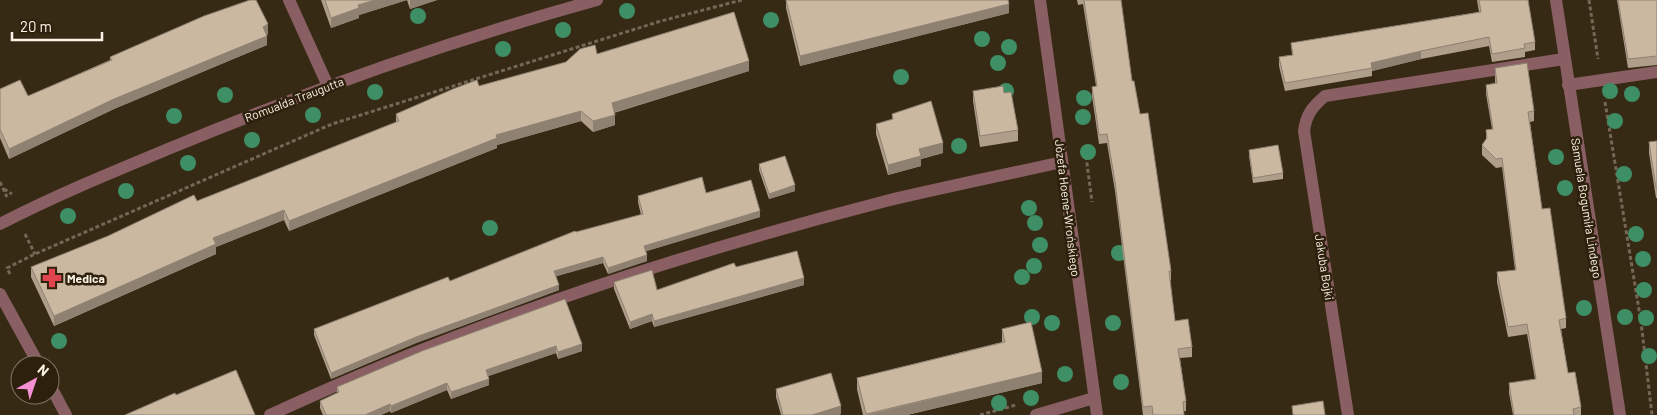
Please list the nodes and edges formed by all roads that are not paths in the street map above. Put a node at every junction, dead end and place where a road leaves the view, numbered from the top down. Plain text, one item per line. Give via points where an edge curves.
1 (289, 0) edge
2 (597, 0) edge
3 (1040, 0) edge
4 (1556, 0) edge
5 (1564, 59) junction
6 (1657, 72) edge
7 (1568, 85) junction
8 (328, 86) junction
9 (1062, 162) junction
10 (0, 224) edge
11 (0, 294) edge
12 (34, 355) edge
13 (1094, 398) junction
14 (60, 404) edge
15 (66, 415) edge
16 (270, 415) edge
17 (1036, 415) edge
18 (1097, 415) edge
19 (1348, 415) edge
20 (1620, 415) edge

1 - 8 street
2 - 8 street, Romualda Traugutta via 420,53
3 - 9 street, Józefa Hoene-Wrońskiego
4 - 5 street, Samuela Bogumiła Lindego
5 - 7 street, Samuela Bogumiła Lindego
5 - 19 street, Jakuba Bojki via 1325,96 1312,106 1305,119 1304,131
6 - 7 street
7 - 20 street, Samuela Bogumiła Lindego
8 - 10 street, Romualda Traugutta via 126,167
9 - 13 street, Józefa Hoene-Wrońskiego
9 - 16 street via 799,224 600,284 339,383
11 - 12 street
13 - 17 street
13 - 18 street, Józefa Hoene-Wrońskiego
14 - 15 street

